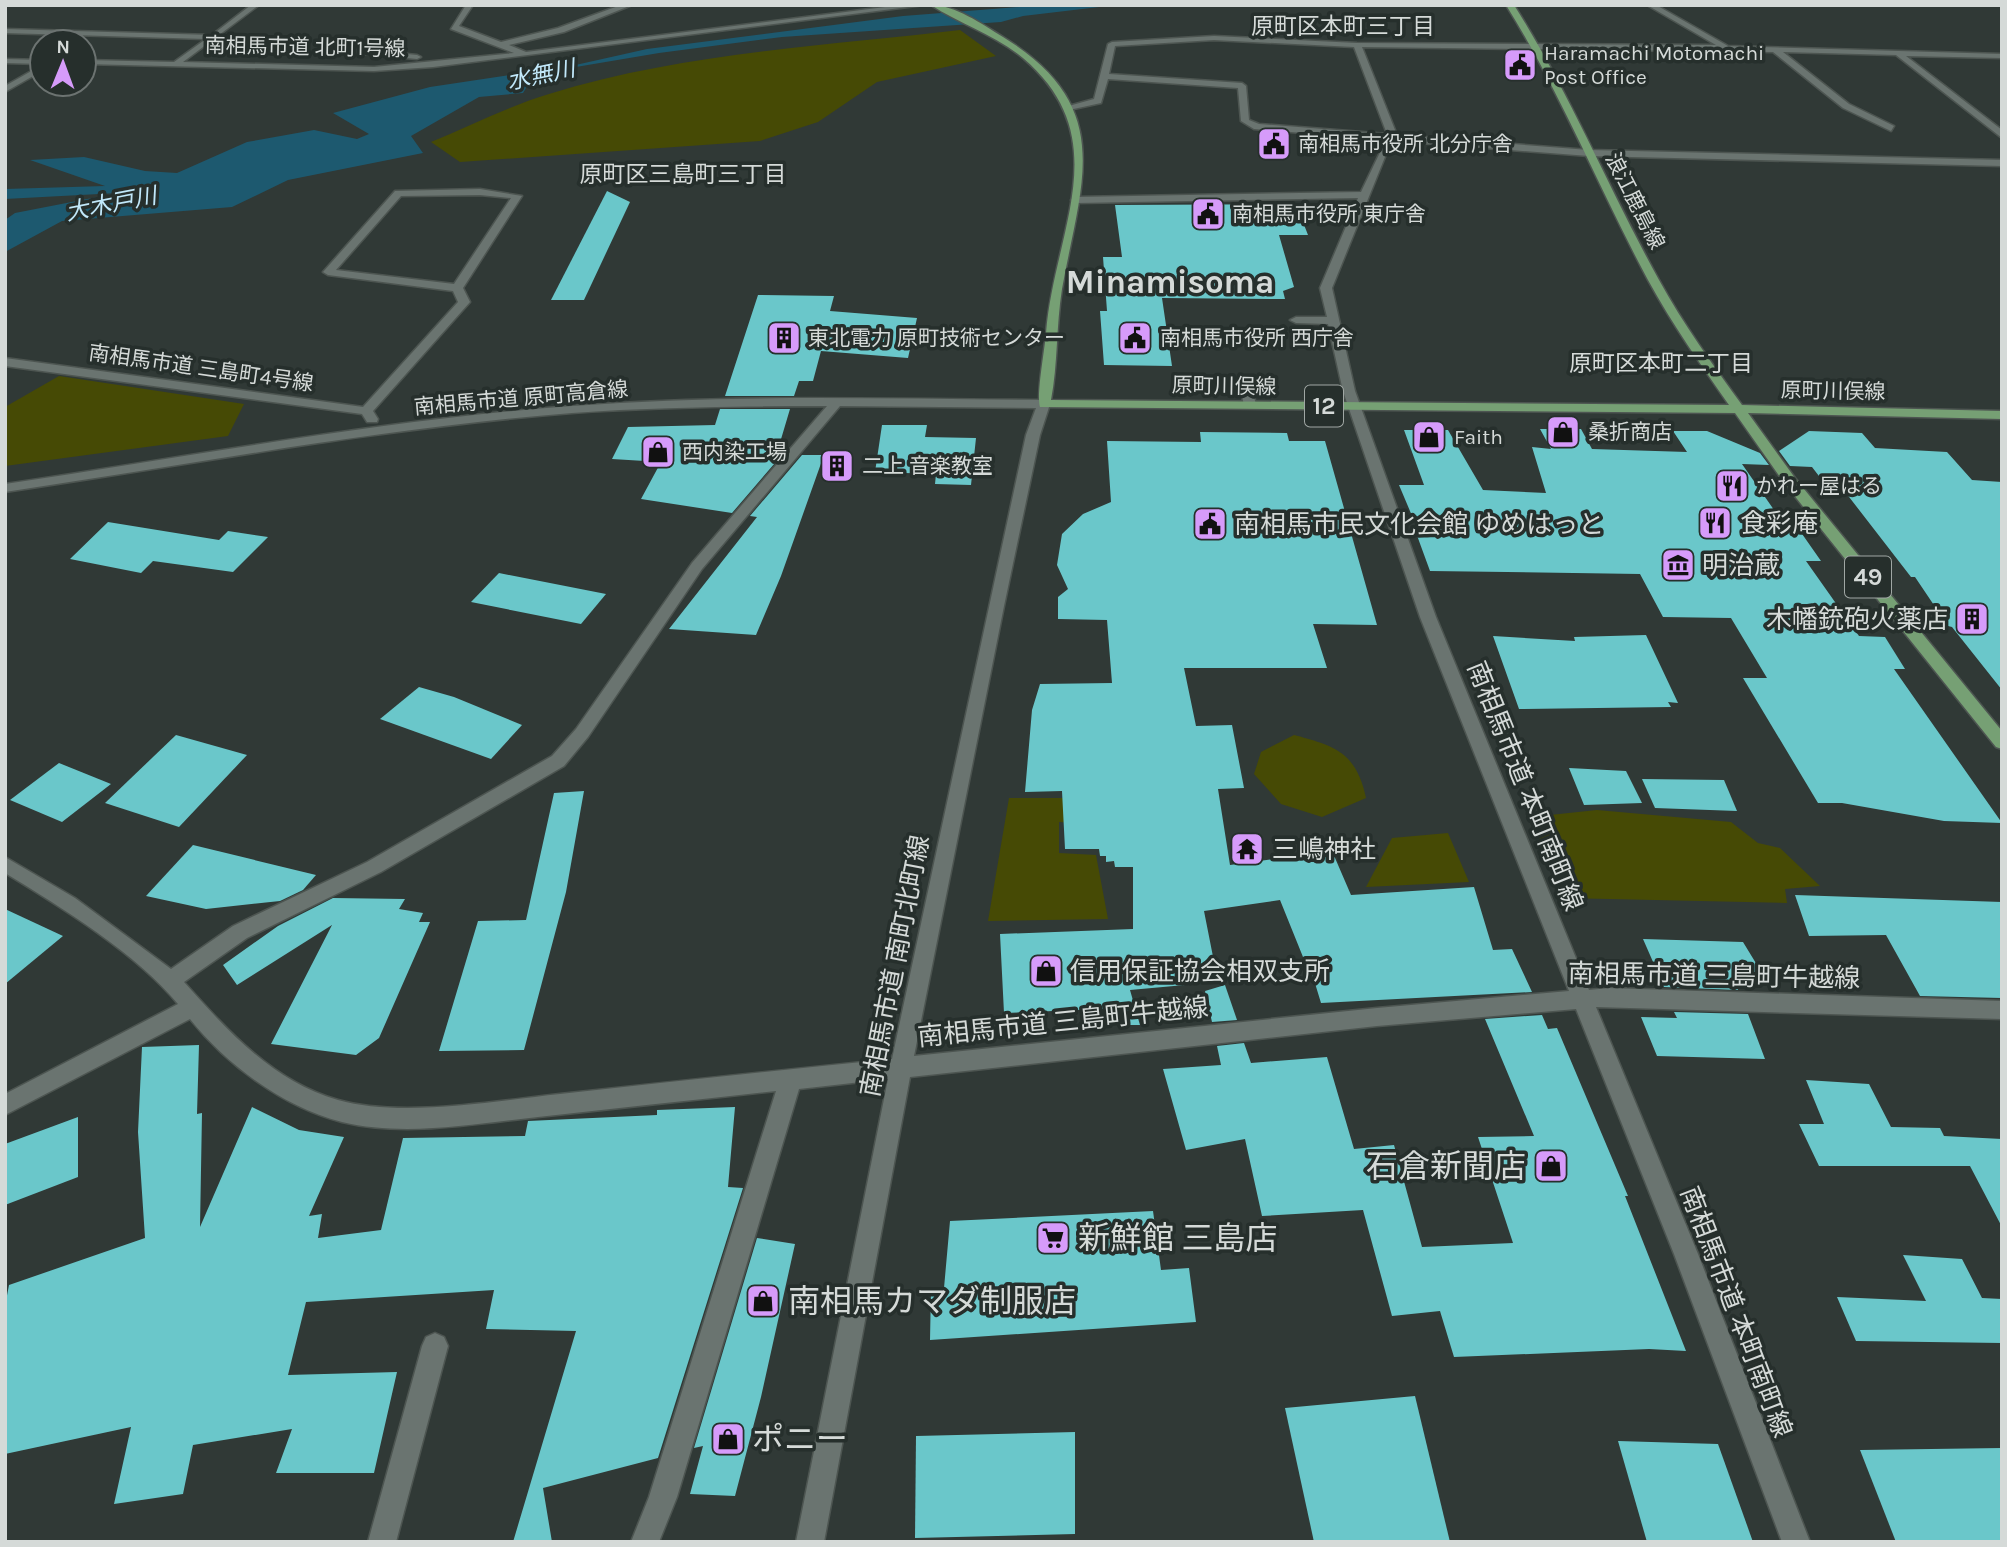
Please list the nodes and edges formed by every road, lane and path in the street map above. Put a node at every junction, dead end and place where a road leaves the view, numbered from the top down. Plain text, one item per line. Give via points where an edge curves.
1 (256, 5) edge
2 (470, 5) edge
3 (629, 5) edge
4 (921, 5) edge
5 (1510, 5) edge
6 (1650, 5) edge
7 (936, 6) edge
8 (5, 31) edge
9 (214, 37) junction
10 (503, 44) junction
11 (1357, 45) junction
12 (1537, 48) junction
13 (1728, 48) junction
14 (337, 49) dead end
15 (1774, 49) junction
16 (525, 54) junction
17 (1899, 54) junction
18 (2002, 56) edge
19 (5, 61) edge
20 (28, 62) edge
21 (98, 62) edge
22 (178, 62) junction
23 (447, 63) junction
24 (28, 76) edge
25 (1103, 76) junction
26 (5, 90) edge
27 (1069, 107) junction
28 (1891, 128) dead end
29 (2002, 135) edge
30 (1393, 137) junction
31 (1590, 153) junction
32 (2002, 163) edge
33 (1365, 195) junction
34 (1076, 200) junction
35 (457, 288) junction
36 (1296, 320) dead end
37 (1332, 321) junction
38 (5, 362) edge
39 (1245, 384) dead end
40 (836, 403) junction
41 (1044, 404) junction
42 (1250, 405) junction
43 (1355, 407) junction
44 (1736, 409) junction
45 (366, 411) junction
46 (2002, 415) edge
47 (382, 432) junction
48 (5, 488) edge
49 (2002, 743) edge
50 (5, 864) edge
51 (170, 981) junction
52 (1584, 1000) junction
53 (192, 1007) junction
54 (2002, 1010) edge
55 (901, 1067) junction
56 (791, 1078) junction
57 (5, 1105) edge
58 (435, 1346) dead end
59 (382, 1542) edge
60 (645, 1542) edge
61 (810, 1542) edge
62 (1796, 1542) edge

1 - 9 street
2 - 10 street via 454,27
3 - 10 street via 561,30
4 - 16 street, 南相馬市道 北町1号線
5 - 12 main road, 浪江鹿島線
6 - 13 street
7 - 27 main road via 1002,40 1039,71
8 - 9 street
9 - 22 street
10 - 16 street
11 - 12 street
11 - 25 street via 1214,37 1134,41 1112,44
11 - 30 street
12 - 13 street
12 - 31 main road, 浪江鹿島線
13 - 15 street
14 - 23 street
15 - 17 street
15 - 28 street via 1846,106
16 - 23 street, 南相馬市道 北町1号線
17 - 18 street
17 - 29 street
19 - 20 street
21 - 22 street, 南相馬市道 北町1号線
22 - 23 street, 南相馬市道 北町1号線 via 329,69
24 - 26 street
25 - 27 street via 1098,101
25 - 30 street via 1242,86 1245,121 1257,127
27 - 34 main road via 1080,143
30 - 31 street
30 - 33 street, 南相馬市道 本町南町線
31 - 32 street
31 - 44 main road, 浪江鹿島線 via 1654,281
33 - 34 street
33 - 37 street, 南相馬市道 本町南町線 via 1325,288
34 - 41 main road via 1057,292
35 - 35 street via 393,279 328,272 398,193 517,196
35 - 45 street via 464,302
36 - 37 street
37 - 43 street, 南相馬市道 本町南町線
38 - 45 street, 南相馬市道 三島町4号線
39 - 42 street
40 - 41 street, 南相馬市道 原町高倉線
40 - 47 street, 南相馬市道 原町高倉線 via 601,408
40 - 51 street via 697,566 558,761 374,867 240,932
41 - 42 main road, 原町川俣線 / 12
41 - 55 street, 南相馬市道 南町北町線 via 1033,435 996,606
42 - 43 main road, 原町川俣線 / 12
43 - 44 main road, 原町川俣線 / 12
43 - 52 street, 南相馬市道 本町南町線 via 1427,617
44 - 46 main road, 原町川俣線 / 12
44 - 49 main road, 49
45 - 47 street
47 - 48 street, 南相馬市道 原町高倉線
50 - 51 street, 南相馬市道 三島町牛越線 via 105,929
51 - 53 street, 南相馬市道 三島町牛越線
52 - 54 street, 南相馬市道 三島町牛越線
52 - 55 street, 南相馬市道 三島町牛越線
52 - 62 street, 南相馬市道 本町南町線
53 - 56 street, 南相馬市道 三島町牛越線 via 265,1075 308,1100 357,1115 476,1113
53 - 57 street
55 - 56 street, 南相馬市道 三島町牛越線
55 - 61 street, 南相馬市道 南町北町線
56 - 60 street via 663,1497
58 - 59 street

